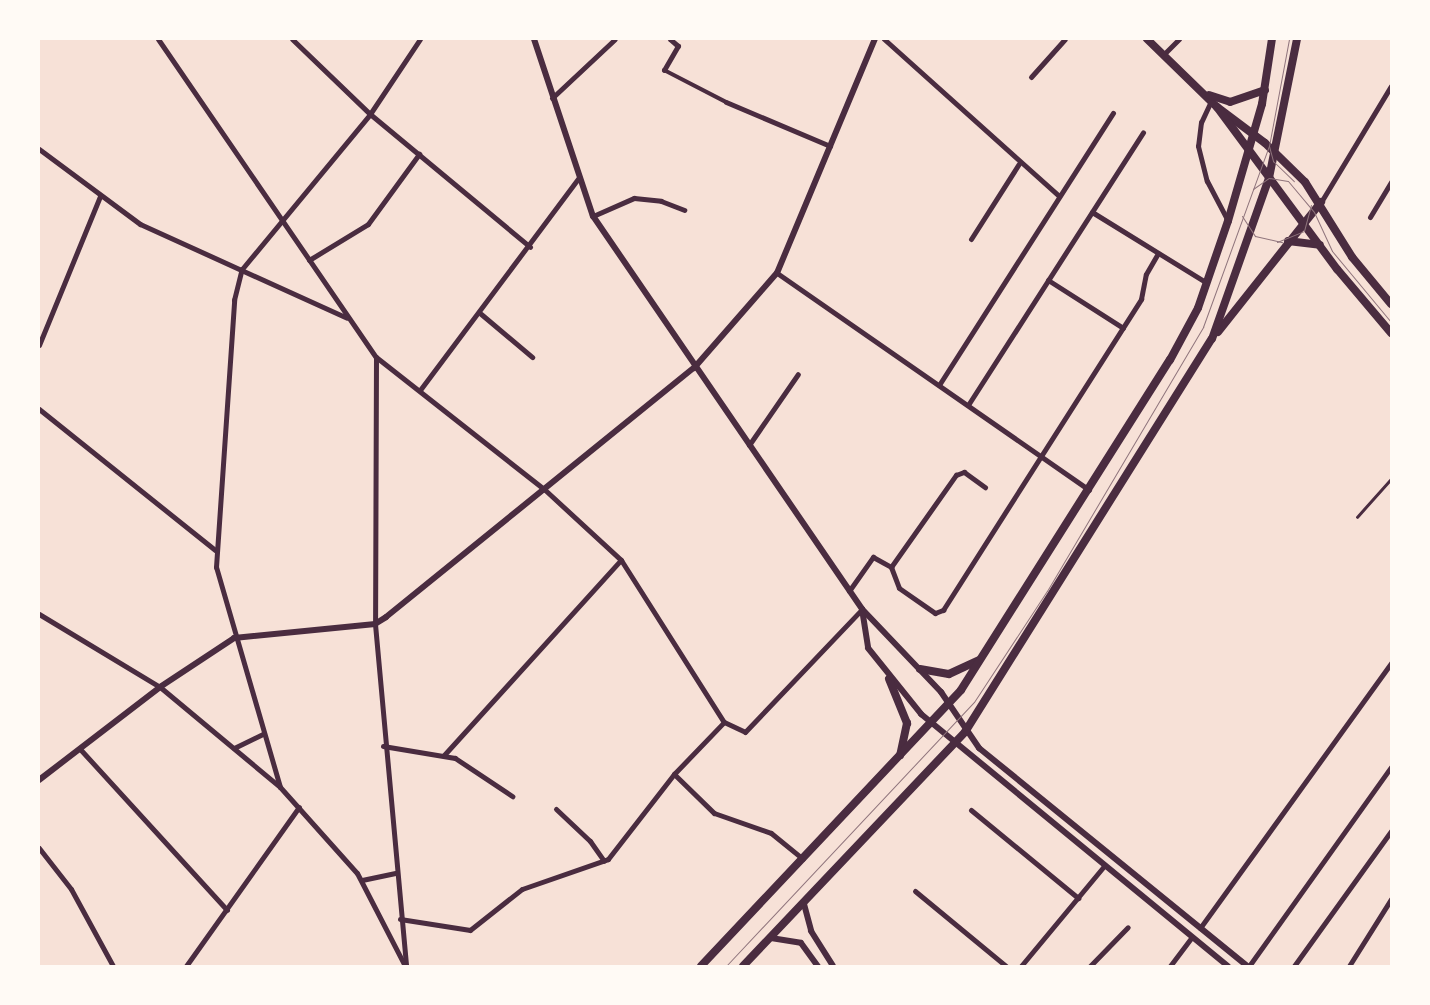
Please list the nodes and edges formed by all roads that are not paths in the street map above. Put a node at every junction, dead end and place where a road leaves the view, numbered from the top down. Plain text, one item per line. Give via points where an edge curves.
1 (158, 39) edge
2 (292, 39) edge
3 (420, 39) edge
4 (534, 39) edge
5 (615, 39) edge
6 (670, 39) edge
7 (875, 39) edge
8 (884, 39) edge
9 (1064, 39) edge
10 (1147, 39) edge
11 (1179, 39) edge
12 (1272, 39) edge
13 (1297, 39) edge
14 (1163, 54) junction
15 (664, 70) joint
16 (1031, 77) dead end
17 (1391, 86) edge
18 (1265, 90) junction
19 (1201, 92) junction
20 (552, 98) junction
21 (726, 102) joint
22 (1214, 104) junction
23 (1113, 113) dead end
24 (370, 114) junction
25 (1143, 132) dead end
26 (1254, 134) junction
27 (830, 146) junction
28 (39, 149) edge
29 (1249, 151) junction
30 (1276, 152) junction
31 (419, 154) junction
32 (1020, 162) junction
33 (1269, 178) junction
34 (578, 179) junction
35 (1391, 182) edge
36 (100, 196) junction
37 (1059, 196) junction
38 (1321, 202) junction
39 (684, 210) dead end
40 (1092, 212) junction
41 (593, 216) junction
42 (1370, 217) dead end
43 (283, 219) junction
44 (1228, 221) junction
45 (1306, 223) junction
46 (971, 239) dead end
47 (1288, 242) junction
48 (1320, 245) junction
49 (530, 248) junction
50 (1158, 253) junction
51 (309, 260) junction
52 (242, 269) junction
53 (777, 273) junction
54 (1048, 280) junction
55 (1207, 282) junction
56 (1391, 304) edge
57 (481, 314) junction
58 (348, 318) junction
59 (1123, 328) junction
60 (1391, 333) edge
61 (1212, 339) junction
62 (39, 345) edge
63 (376, 356) junction
64 (532, 357) dead end
65 (694, 368) junction
66 (798, 374) dead end
67 (939, 385) junction
68 (420, 390) junction
69 (968, 405) junction
70 (39, 409) edge
71 (749, 445) junction
72 (1041, 457) junction
73 (1391, 479) edge
74 (985, 487) dead end
75 (544, 489) junction
76 (1089, 490) junction
77 (1357, 518) dead end
78 (215, 550) junction
79 (621, 560) junction
80 (891, 567) junction
81 (849, 591) junction
82 (862, 609) junction
83 (39, 614) edge
84 (374, 624) junction
85 (234, 638) junction
86 (983, 658) junction
87 (1391, 663) edge
88 (920, 669) junction
89 (890, 679) junction
90 (160, 687) junction
91 (949, 704) junction
92 (724, 722) junction
93 (931, 724) junction
94 (965, 732) junction
95 (263, 734) junction
96 (955, 745) junction
97 (383, 746) junction
98 (234, 748) junction
99 (80, 749) junction
100 (444, 755) junction
101 (897, 761) junction
102 (1391, 767) edge
103 (674, 774) junction
104 (39, 780) edge
105 (280, 787) junction
106 (512, 796) dead end
107 (299, 807) junction
108 (556, 809) dead end
109 (971, 810) dead end
110 (1391, 831) edge
111 (39, 848) edge
112 (803, 859) junction
113 (604, 861) junction
114 (1104, 866) junction
115 (395, 873) junction
116 (362, 880) junction
117 (915, 890) dead end
118 (1078, 898) junction
119 (1391, 899) edge
120 (804, 904) junction
121 (227, 910) junction
122 (400, 919) junction
123 (1128, 927) dead end
124 (1200, 928) junction
125 (1192, 937) junction
126 (771, 938) junction
127 (113, 966) edge
128 (186, 966) edge
129 (405, 966) edge
130 (701, 966) edge
131 (743, 966) edge
132 (818, 966) edge
133 (833, 966) edge
134 (1006, 966) edge
135 (1021, 966) edge
136 (1090, 966) edge
137 (1170, 966) edge
138 (1228, 966) edge
139 (1248, 966) edge
140 (1294, 966) edge
141 (1348, 966) edge

1 - 43 street
2 - 24 street
3 - 24 street
4 - 20 street
5 - 20 street
6 - 15 street via 678,46
7 - 27 street
8 - 32 street
9 - 16 street
10 - 14 main road
11 - 14 street
12 - 18 main road
13 - 30 main road
14 - 19 main road
15 - 21 street
17 - 38 street
18 - 19 main road via 1227,103
18 - 26 main road
19 - 22 main road
20 - 34 street
21 - 27 street
22 - 26 main road
22 - 29 main road
22 - 44 street via 1201,122 1198,146 1207,180
23 - 37 street
24 - 31 street
24 - 43 street
25 - 40 street
26 - 29 main road
26 - 30 main road
27 - 53 street
28 - 36 street
29 - 33 main road
29 - 44 main road
30 - 33 main road
30 - 38 main road
31 - 49 street
31 - 51 street via 368,224
32 - 37 street
32 - 46 street
33 - 45 main road
33 - 61 main road
34 - 41 street
34 - 49 street
35 - 42 street
36 - 52 street via 140,224
36 - 62 street
37 - 67 street
38 - 45 main road
38 - 56 main road via 1348,252
39 - 41 street via 634,198
40 - 50 street
40 - 54 street
41 - 65 street
43 - 51 street
43 - 52 street
44 - 55 main road
45 - 47 main road
45 - 48 main road
47 - 48 main road
47 - 61 main road
48 - 60 main road
49 - 57 street
50 - 55 street
50 - 59 street via 1146,274 1141,299
51 - 58 street
52 - 58 street
52 - 78 street via 234,300
53 - 65 street
53 - 67 street
54 - 59 street
54 - 69 street
55 - 76 main road via 1188,329
57 - 64 street
57 - 68 street
58 - 63 street
59 - 72 street
61 - 94 main road
63 - 68 street
63 - 84 street
65 - 71 street
65 - 75 street
66 - 71 street
67 - 69 street
68 - 75 street
69 - 72 street
70 - 78 street
71 - 81 street
72 - 76 street
72 - 80 street via 939,613 898,588
73 - 77 lane
74 - 80 street via 964,472 956,475
75 - 79 street
75 - 84 street
76 - 86 main road
78 - 85 street via 217,578
79 - 92 street
79 - 100 street
80 - 81 street via 870,558
81 - 82 street
82 - 88 street
82 - 89 street via 868,648
82 - 92 street via 745,732
83 - 90 street
84 - 85 street
84 - 97 street
85 - 90 street
85 - 95 street
86 - 88 main road via 955,673
86 - 91 main road
87 - 124 street
88 - 91 street
89 - 93 street
89 - 101 main road via 907,723
90 - 98 street
90 - 99 street
91 - 93 main road
91 - 94 street
92 - 103 street
93 - 96 street
93 - 101 main road
94 - 96 main road
94 - 124 street via 979,748
95 - 98 street
95 - 105 street
96 - 114 street
96 - 120 main road
97 - 100 street
97 - 115 street
98 - 105 street
99 - 104 street
99 - 121 street
100 - 106 street via 473,767
101 - 112 main road
102 - 139 street
103 - 112 street via 714,813 771,833
103 - 113 street via 620,848
105 - 107 street
107 - 116 street
107 - 121 street
108 - 113 street via 585,835
109 - 118 street
110 - 140 street
111 - 127 street via 71,889
112 - 130 main road
113 - 122 street via 522,889 470,930
114 - 118 street
114 - 125 street
115 - 116 street
115 - 122 street
116 - 129 street
117 - 134 street
118 - 135 street
119 - 141 street
120 - 126 main road
120 - 133 street via 810,931
121 - 128 street
122 - 129 street
123 - 136 street
124 - 125 street
124 - 139 street
125 - 137 street
125 - 138 street
126 - 131 main road
126 - 132 street via 801,943

